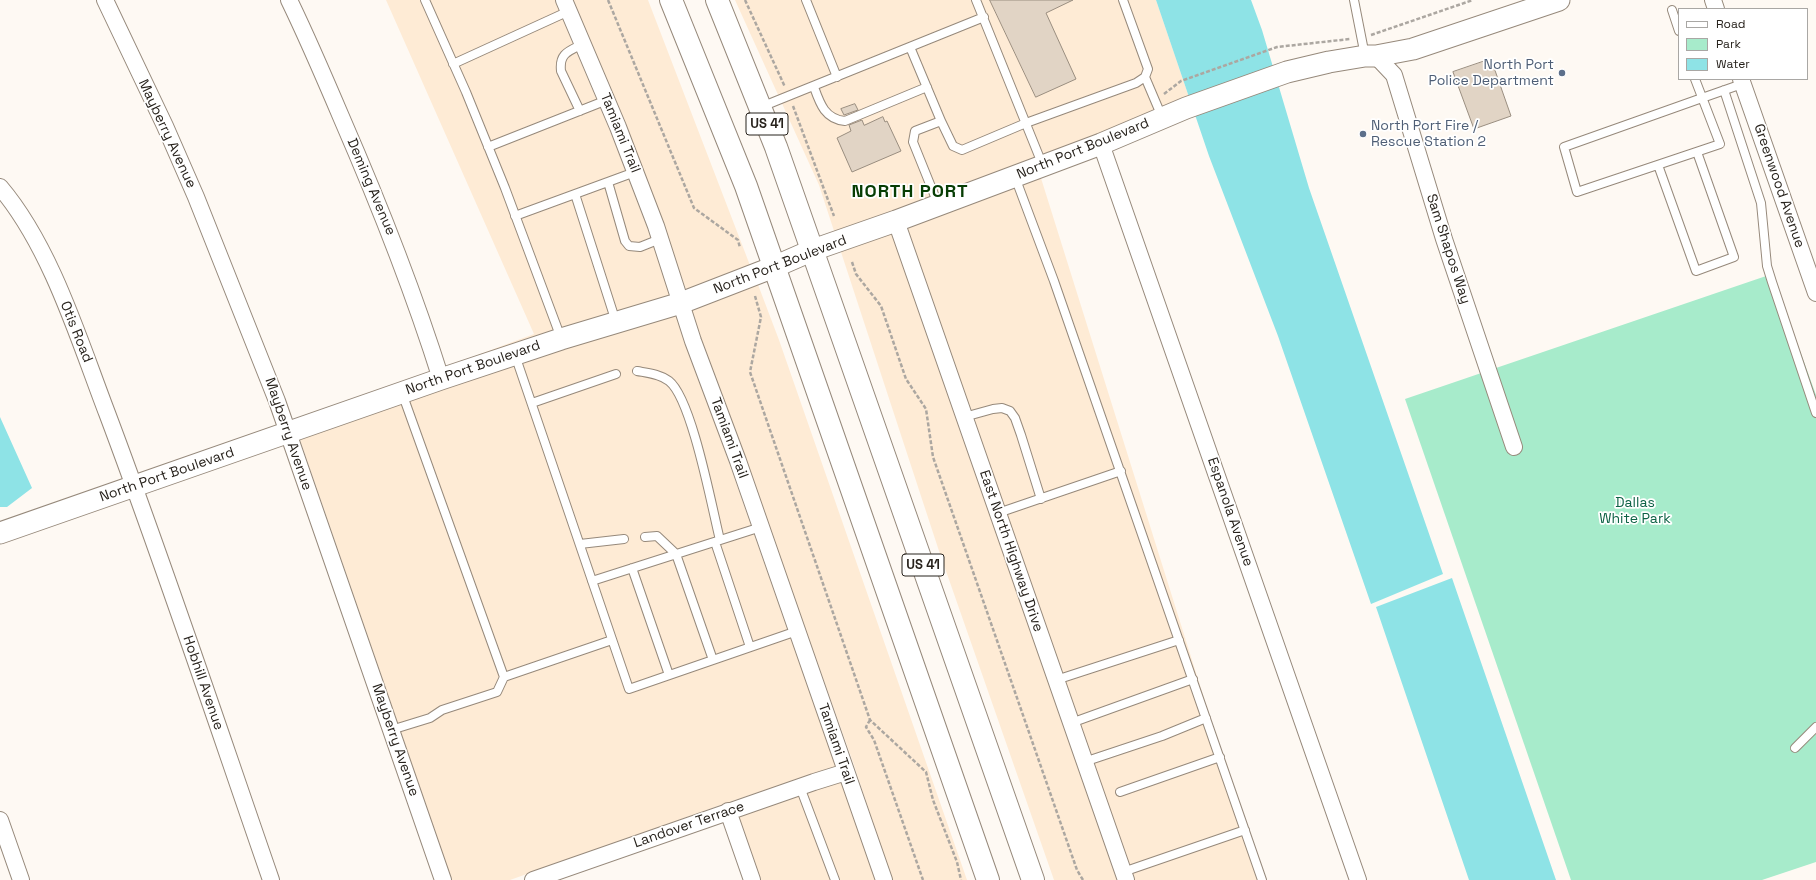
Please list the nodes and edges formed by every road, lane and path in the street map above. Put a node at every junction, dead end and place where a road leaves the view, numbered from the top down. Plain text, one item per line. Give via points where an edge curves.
1 (105, 0) edge
2 (289, 0) edge
3 (425, 0) edge
4 (608, 0) edge
5 (672, 0) edge
6 (717, 0) edge
7 (806, 0) edge
8 (976, 0) edge
9 (1123, 0) edge
10 (1354, 0) edge
11 (1473, 0) edge
12 (1559, 0) edge
13 (567, 6) edge
14 (1672, 10) dead end
15 (984, 17) junction
16 (1678, 28) edge
17 (584, 44) junction
18 (910, 47) junction
19 (1367, 50) junction
20 (453, 64) junction
21 (837, 77) junction
22 (1145, 77) junction
23 (1695, 80) edge
24 (1742, 81) edge
25 (814, 87) junction
26 (927, 87) junction
27 (1724, 90) junction
28 (1702, 98) junction
29 (607, 100) junction
30 (760, 107) junction
31 (1158, 108) junction
32 (580, 111) junction
33 (941, 121) junction
34 (1026, 123) junction
35 (1101, 144) junction
36 (488, 147) junction
37 (1698, 152) junction
38 (1658, 165) junction
39 (1042, 166) junction
40 (635, 172) junction
41 (1015, 176) junction
42 (608, 182) junction
43 (0, 187) edge
44 (575, 194) junction
45 (939, 205) junction
46 (515, 216) junction
47 (896, 221) junction
48 (660, 239) junction
49 (740, 248) dead end
50 (813, 250) junction
51 (852, 262) dead end
52 (774, 267) junction
53 (1816, 294) edge
54 (755, 296) dead end
55 (681, 303) junction
56 (616, 322) junction
57 (561, 339) junction
58 (515, 354) junction
59 (637, 371) dead end
60 (616, 374) dead end
61 (441, 379) junction
62 (402, 393) junction
63 (532, 403) junction
64 (1816, 413) edge
65 (964, 417) junction
66 (289, 432) junction
67 (1514, 447) dead end
68 (1121, 471) junction
69 (134, 486) junction
70 (1041, 499) junction
71 (998, 514) junction
72 (761, 527) junction
73 (0, 533) edge
74 (645, 537) dead end
75 (624, 539) dead end
76 (718, 541) junction
77 (580, 544) junction
78 (676, 554) junction
79 (632, 568) junction
80 (592, 581) junction
81 (797, 631) junction
82 (612, 640) junction
83 (1179, 640) junction
84 (750, 648) junction
85 (713, 660) junction
86 (669, 675) junction
87 (504, 678) junction
88 (1193, 679) junction
89 (1056, 680) junction
90 (1206, 718) junction
91 (870, 720) junction
92 (1071, 723) junction
93 (1816, 727) edge
94 (391, 730) junction
95 (1795, 748) dead end
96 (1220, 757) junction
97 (1084, 762) junction
98 (846, 772) junction
99 (800, 787) junction
100 (1120, 792) dead end
101 (728, 811) junction
102 (0, 820) edge
103 (1245, 830) junction
104 (1124, 876) edge
105 (21, 880) edge
106 (271, 880) edge
107 (443, 880) edge
108 (533, 880) edge
109 (752, 880) edge
110 (835, 880) edge
111 (884, 880) edge
112 (923, 880) edge
113 (961, 880) edge
114 (988, 880) edge
115 (1033, 880) edge
116 (1083, 880) edge
117 (1262, 880) edge
118 (1358, 880) edge

1 - 66 street, Mayberry Avenue via 196,197
2 - 61 street, Deming Avenue via 325,78 394,243
3 - 20 lane
4 - 49 path via 694,208 738,240
5 - 52 main road, US 41 via 719,116
6 - 30 main road, US 41
7 - 21 lane
8 - 15 lane
9 - 22 lane via 1148,70
10 - 19 lane
11 - 19 path
12 - 19 street, North Port Boulevard via 1413,50
13 - 17 street, Tamiami Trail
13 - 20 lane
14 - 16 lane
15 - 18 lane
15 - 34 lane
17 - 29 street, Tamiami Trail
17 - 32 lane via 564,54 561,65 561,71
18 - 21 lane
18 - 26 lane
19 - 31 street, North Port Boulevard via 1287,72 1186,108
19 - 31 path via 1277,48 1181,81 1161,96
19 - 67 street, Sam Shapos Way via 1394,75 1444,239
20 - 36 lane
21 - 25 lane
22 - 31 lane
22 - 34 lane via 1136,83
23 - 28 lane
24 - 27 lane
24 - 53 street, Greenwood Avenue
25 - 26 lane via 825,112 834,119 846,121
25 - 30 lane
26 - 33 lane
27 - 28 lane
27 - 64 lane via 1761,203 1767,266
28 - 37 lane via 1720,144
28 - 38 lane via 1564,147 1577,192
29 - 32 lane
29 - 40 street, Tamiami Trail
30 - 50 main road, US 41
31 - 35 street, North Port Boulevard
32 - 36 lane
33 - 34 lane via 953,146 962,150
33 - 45 lane via 915,131 913,142
34 - 39 lane
35 - 39 street, North Port Boulevard
35 - 118 street, Espanola Avenue
36 - 46 lane
37 - 38 lane
37 - 38 lane via 1734,257 1696,271
39 - 41 street, North Port Boulevard
40 - 42 lane
40 - 48 street, Tamiami Trail
41 - 45 street, North Port Boulevard
41 - 68 lane
42 - 44 lane
42 - 48 lane via 625,241 629,246 640,247
43 - 69 street, Otis Road via 19,213 50,269
44 - 46 lane
44 - 56 lane
45 - 47 street, North Port Boulevard
46 - 57 lane
47 - 50 street, North Port Boulevard
47 - 65 street, East North Highway Drive
48 - 55 street, Tamiami Trail
50 - 52 street, North Port Boulevard
50 - 115 main road, US 41
51 - 116 path via 856,274 882,306 906,379 926,409 933,457 1077,870
52 - 55 street, North Port Boulevard
52 - 114 main road, US 41
54 - 91 path via 761,317 750,372
55 - 56 street, North Port Boulevard
55 - 72 street, Tamiami Trail
56 - 57 street, North Port Boulevard
57 - 58 street, North Port Boulevard
58 - 61 street, North Port Boulevard
58 - 63 lane
59 - 76 lane via 662,376 680,395 695,438
60 - 63 lane
61 - 62 street, North Port Boulevard
62 - 66 street, North Port Boulevard
62 - 87 lane
63 - 77 lane
65 - 70 lane via 992,409 1002,408 1010,411 1021,435
65 - 71 street, East North Highway Drive
66 - 69 street, North Port Boulevard
66 - 94 street, Mayberry Avenue
68 - 70 lane
68 - 83 lane
69 - 73 street, North Port Boulevard
69 - 106 street, Hobhill Avenue
70 - 71 lane
71 - 89 street, East North Highway Drive
72 - 76 lane
72 - 81 street, Tamiami Trail
74 - 78 lane via 658,536
75 - 77 lane
76 - 78 lane
76 - 84 lane
77 - 80 lane
78 - 79 lane
78 - 85 lane
79 - 80 lane
79 - 86 lane
80 - 82 lane
81 - 84 lane
81 - 98 street, Tamiami Trail
82 - 86 lane via 629,689
82 - 87 lane
83 - 88 lane
83 - 89 lane
84 - 85 lane
85 - 86 lane
87 - 94 lane via 497,692
88 - 90 lane
88 - 92 lane
89 - 92 street, East North Highway Drive
90 - 96 lane
90 - 97 lane via 1162,736
91 - 112 path via 866,727 874,740
91 - 113 path via 926,772
92 - 97 street, East North Highway Drive
93 - 95 lane
94 - 107 street, Mayberry Avenue
96 - 100 lane
96 - 103 lane
97 - 104 street, East North Highway Drive
98 - 99 street, Landover Terrace
98 - 111 street, Tamiami Trail
99 - 101 street, Landover Terrace
99 - 110 lane
101 - 108 street, Landover Terrace
101 - 109 street
102 - 105 street
103 - 104 lane
103 - 117 lane

